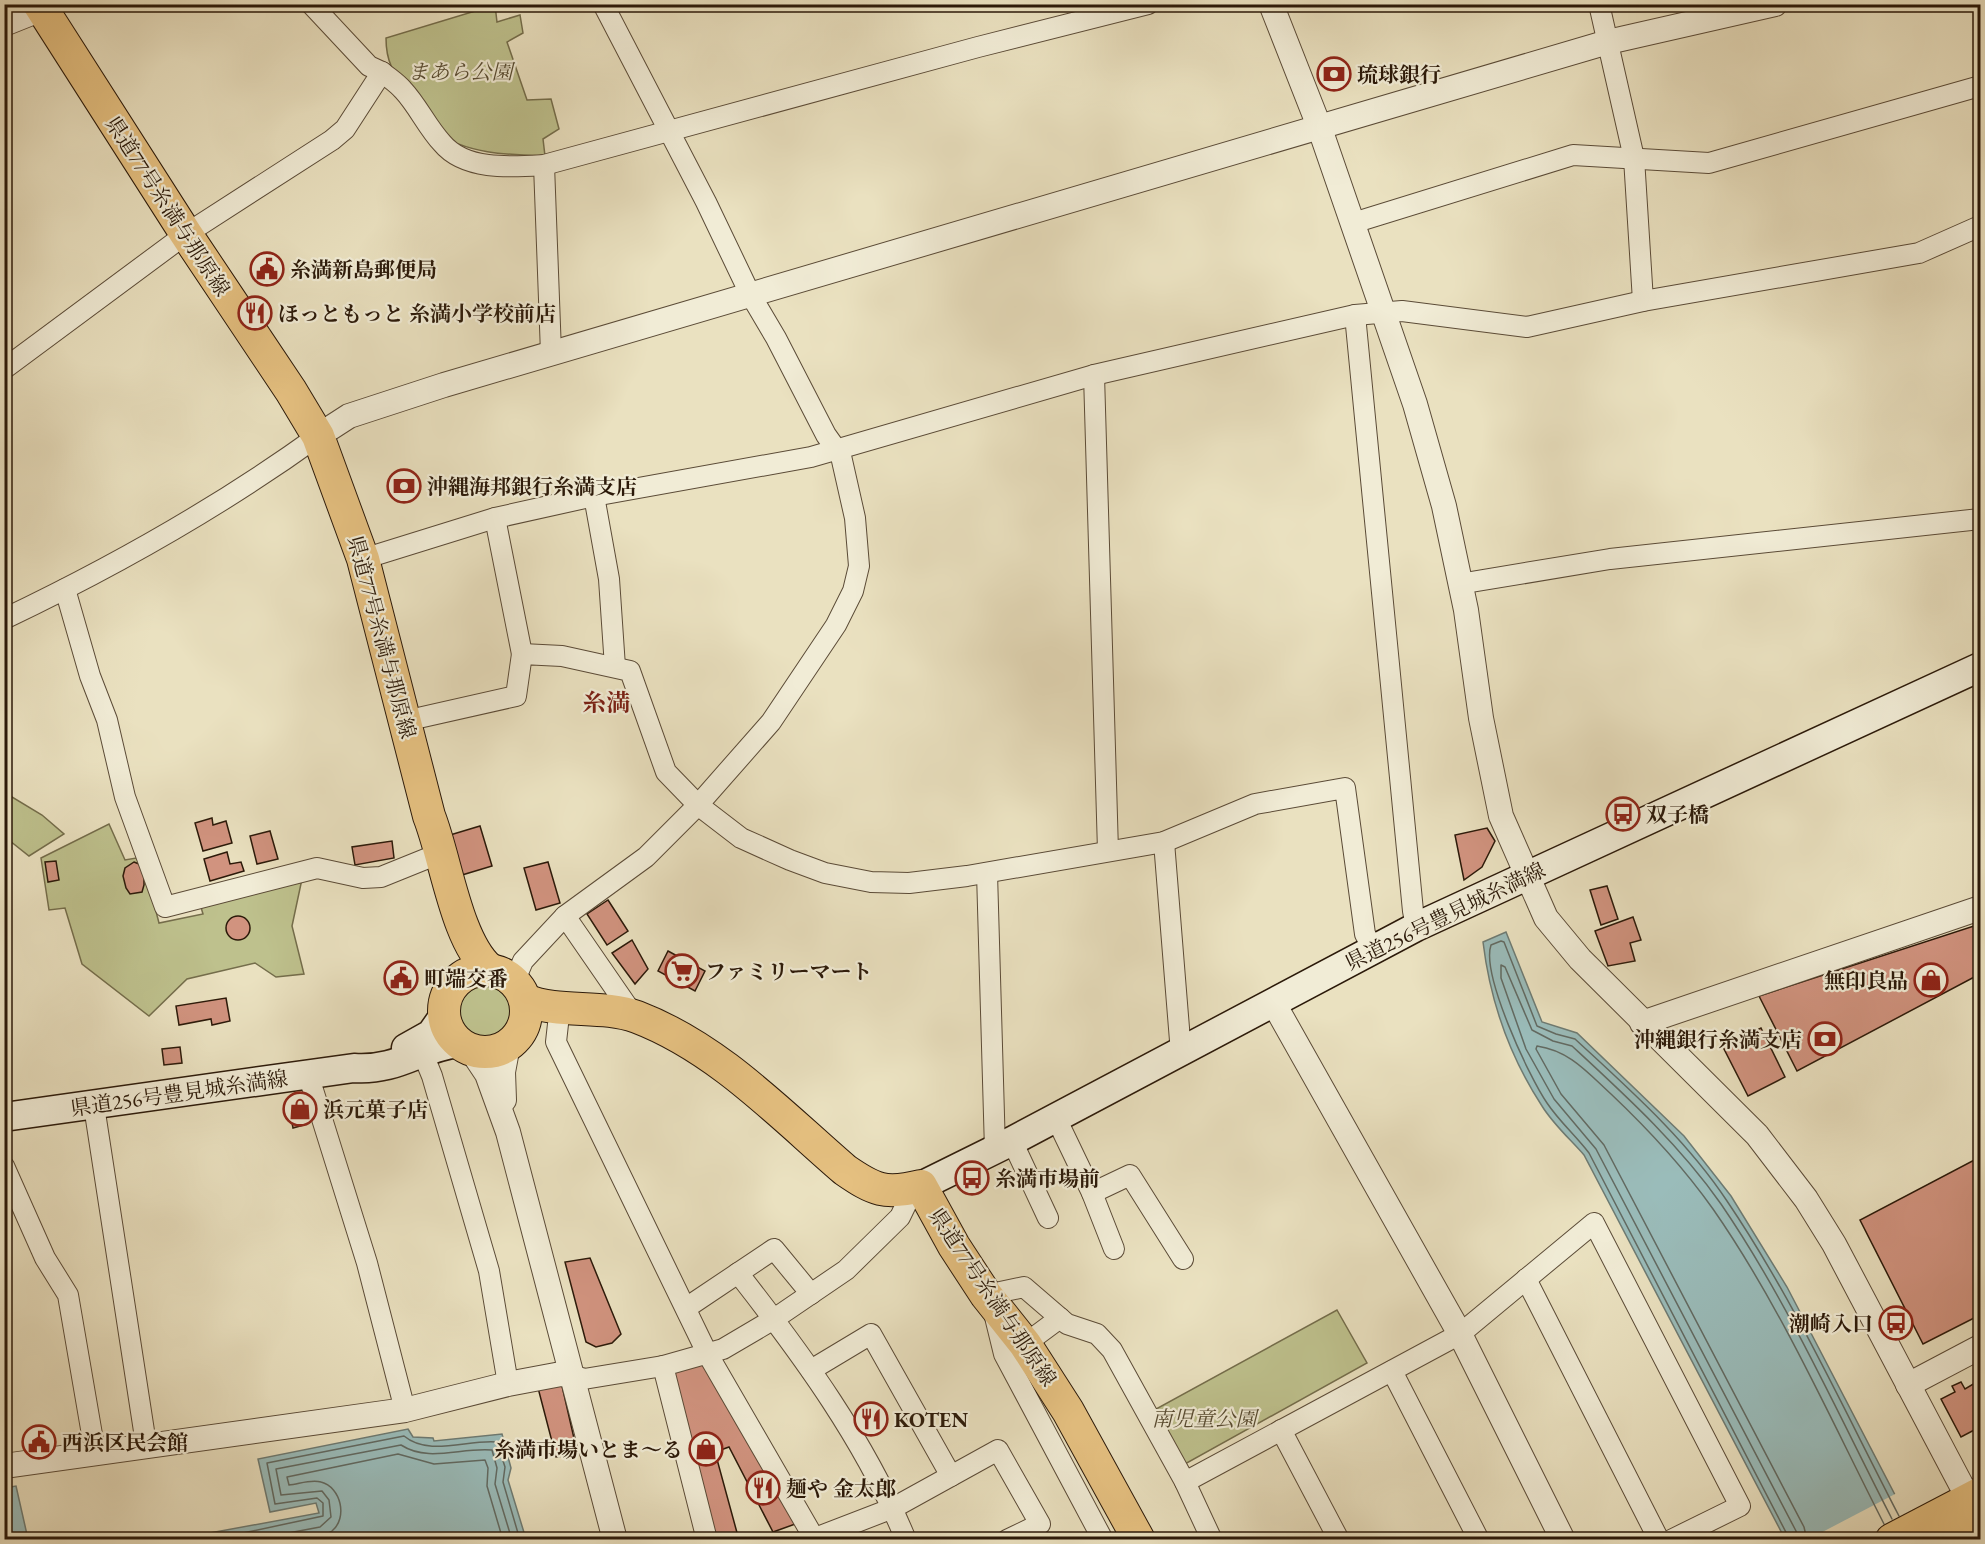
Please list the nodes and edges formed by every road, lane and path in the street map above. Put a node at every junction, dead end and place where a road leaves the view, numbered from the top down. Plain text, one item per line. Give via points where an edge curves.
1 (311, 4) edge
2 (603, 4) edge
3 (1148, 4) edge
4 (1271, 4) edge
5 (1599, 4) edge
6 (1775, 4) edge
7 (45, 6) edge
8 (4, 24) edge
9 (1608, 42) junction
10 (382, 72) junction
11 (1980, 86) edge
12 (1319, 126) junction
13 (670, 131) junction
14 (1634, 158) junction
15 (544, 165) junction
16 (1353, 223) junction
17 (1980, 226) edge
18 (186, 234) junction
19 (750, 294) junction
20 (1643, 301) junction
21 (1384, 311) junction
22 (1355, 315) junction
23 (551, 353) junction
24 (4, 369) edge
25 (1094, 375) junction
26 (318, 436) junction
27 (836, 449) junction
28 (594, 496) junction
29 (495, 518) junction
30 (1980, 519) edge
31 (363, 559) junction
32 (1459, 584) junction
33 (65, 590) junction
34 (4, 619) edge
35 (522, 654) junction
36 (615, 667) junction
37 (1980, 667) edge
38 (405, 721) junction
39 (699, 805) junction
40 (429, 816) junction
41 (1164, 842) junction
42 (1108, 851) junction
43 (433, 856) junction
44 (987, 873) junction
45 (1527, 875) junction
46 (1980, 908) edge
47 (566, 916) junction
48 (1416, 927) junction
49 (1373, 949) junction
50 (454, 984) junction
51 (509, 999) junction
52 (1273, 1002) junction
53 (445, 1014) junction
54 (634, 1016) junction
55 (1642, 1023) junction
56 (558, 1024) junction
57 (678, 1038) junction
58 (465, 1046) junction
59 (1181, 1053) junction
60 (423, 1054) junction
61 (354, 1068) junction
62 (308, 1074) junction
63 (94, 1106) junction
64 (4, 1117) edge
65 (1056, 1118) junction
66 (508, 1132) junction
67 (1003, 1146) junction
68 (4, 1166) edge
69 (917, 1187) junction
70 (1092, 1193) junction
71 (1048, 1218) dead end
72 (1114, 1249) dead end
73 (1183, 1259) dead end
74 (738, 1273) junction
75 (1526, 1280) junction
76 (811, 1294) junction
77 (989, 1299) junction
78 (686, 1308) junction
79 (1060, 1318) junction
80 (774, 1319) junction
81 (1460, 1334) junction
82 (1025, 1344) junction
83 (1980, 1347) edge
84 (707, 1353) junction
85 (663, 1365) junction
86 (811, 1370) junction
87 (1392, 1371) junction
88 (572, 1375) junction
89 (508, 1384) junction
90 (1908, 1384) junction
91 (405, 1410) junction
92 (1281, 1430) junction
93 (146, 1444) junction
94 (95, 1452) junction
95 (4, 1466) edge
96 (951, 1476) junction
97 (1185, 1482) junction
98 (893, 1508) junction
99 (1978, 1510) edge
100 (1044, 1532) edge
101 (615, 1539) edge
102 (707, 1539) edge
103 (812, 1539) edge
104 (906, 1539) edge
105 (1007, 1539) edge
106 (1103, 1539) edge
107 (1139, 1539) edge
108 (1212, 1539) edge
109 (1340, 1539) edge
110 (1479, 1539) edge
111 (1563, 1539) edge
112 (1659, 1539) edge
113 (1671, 1539) edge
114 (1892, 1539) edge
115 (1954, 1539) edge

1 - 10 street via 369,66
2 - 13 street
3 - 13 street
4 - 12 street
5 - 9 street
6 - 9 street
7 - 8 street
7 - 18 main road, 県道77号糸満与那原線
9 - 12 street
9 - 14 street
10 - 15 street via 403,89 443,145 455,152 498,166
10 - 18 street via 345,129
11 - 14 street via 1710,163
12 - 16 street
12 - 19 street
13 - 15 street
13 - 19 street
14 - 16 street via 1573,155
14 - 20 street
15 - 23 street
16 - 21 street
17 - 20 street via 1919,254
18 - 24 street
18 - 26 main road, 県道77号糸満与那原線
19 - 23 street
19 - 27 street
20 - 21 street via 1527,327
21 - 22 street
21 - 32 street via 1444,506
22 - 25 street
22 - 48 street
23 - 26 street via 359,412
25 - 27 street
25 - 42 street
26 - 31 main road, 県道77号糸満与那原線
26 - 33 street via 283,462
27 - 28 street
27 - 39 street via 844,466 860,552 853,591 836,625 771,722
28 - 29 street
28 - 36 street via 609,579
29 - 31 street
29 - 35 street
30 - 32 street via 1610,559
31 - 38 main road, 県道77号糸満与那原線
32 - 45 street via 1501,816
33 - 34 street
33 - 43 street via 107,720 125,797 165,907 317,868 363,878 381,877
35 - 36 street via 562,656
35 - 38 street via 516,696
36 - 39 street via 630,671 666,772
37 - 45 main road, 県道256号豊見城糸満線
38 - 40 main road, 県道77号糸満与那原線
39 - 44 street via 741,838 825,873 871,882 909,883
39 - 47 street via 646,857
40 - 43 main road, 県道77号糸満与那原線
40 - 51 main road, 県道77号糸満与那原線 via 471,949
41 - 42 street
41 - 49 street via 1255,804 1345,788 1365,934
41 - 59 street
42 - 44 street
43 - 50 main road, 県道77号糸満与那原線 via 456,968
44 - 67 street
45 - 48 main road, 県道256号豊見城糸満線
45 - 55 street via 1546,918 1580,960
46 - 55 street
47 - 51 street via 538,929 506,962
47 - 54 street
48 - 49 main road, 県道256号豊見城糸満線
49 - 52 main road, 県道256号豊見城糸満線
50 - 51 main road via 474,972
50 - 53 main road via 445,1003
51 - 54 main road, 県道77号糸満与那原線
51 - 56 main road, 県道77号糸満与那原線
51 - 58 main road via 490,1052
51 - 66 street via 503,1072
52 - 59 main road, 県道256号豊見城糸満線
52 - 81 street
53 - 58 main road via 447,1025
53 - 61 main road, 県道256号豊見城糸満線 via 428,1036
54 - 57 main road, 県道77号糸満与那原線
55 - 90 street via 1757,1135 1806,1199
56 - 57 main road, 県道77号糸満与那原線
56 - 78 street via 556,1042
57 - 69 main road, 県道77号糸満与那原線 via 726,1066 861,1181 897,1192
58 - 60 main road, 県道256号豊見城糸満線
58 - 66 street via 487,1074
59 - 65 main road, 県道256号豊見城糸満線
60 - 61 main road, 県道256号豊見城糸満線 via 376,1070
60 - 89 street via 489,1271
61 - 62 main road, 県道256号豊見城糸満線
62 - 63 main road, 県道256号豊見城糸満線
62 - 91 street via 368,1263
63 - 64 main road, 県道256号豊見城糸満線
63 - 93 street
65 - 67 main road, 県道256号豊見城糸満線
65 - 70 street
66 - 88 street
67 - 69 main road, 県道256号豊見城糸満線
67 - 71 street
68 - 94 street via 45,1258 68,1295
69 - 76 street via 900,1217 846,1270
69 - 77 main road, 県道77号糸満与那原線
70 - 72 street
70 - 73 street via 1130,1175
74 - 76 street via 774,1249
74 - 78 street
74 - 80 street
75 - 81 street
75 - 112 street
75 - 113 street via 1594,1223 1740,1506
76 - 80 street
77 - 79 street via 1024,1287
77 - 82 main road, 県道77号糸満与那原線
77 - 106 street via 1004,1354
78 - 84 street
79 - 82 street
79 - 97 street via 1097,1334 1112,1350
80 - 84 street via 723,1349
80 - 86 street
81 - 87 street
81 - 111 street
82 - 107 main road, 県道77号糸満与那原線 via 1068,1411
83 - 90 street
84 - 85 street
84 - 103 street
85 - 88 street via 585,1379
85 - 102 street
86 - 96 street via 871,1334
86 - 98 street
87 - 92 street
87 - 110 street
88 - 89 street
88 - 101 street
89 - 91 street
90 - 99 street
91 - 93 street
92 - 97 street
92 - 109 street
93 - 94 street
94 - 95 street
96 - 98 street
96 - 100 street via 998,1450
97 - 108 street
98 - 103 street
98 - 104 street
99 - 114 highway via 1927,1521
99 - 115 highway
100 - 105 street

